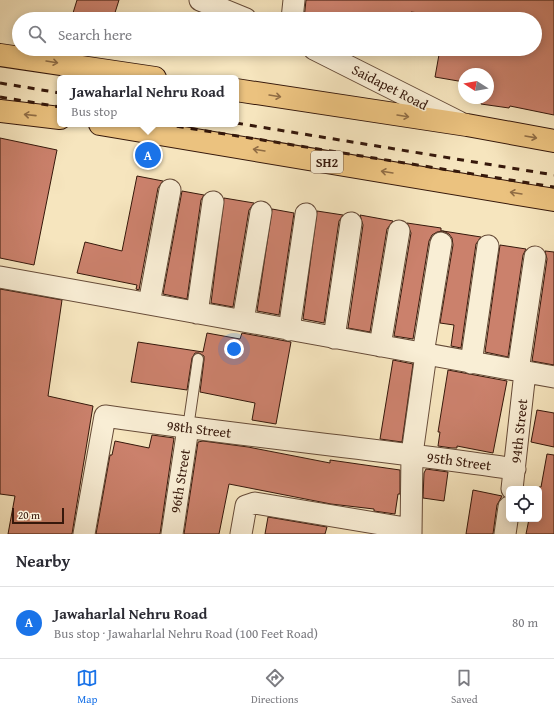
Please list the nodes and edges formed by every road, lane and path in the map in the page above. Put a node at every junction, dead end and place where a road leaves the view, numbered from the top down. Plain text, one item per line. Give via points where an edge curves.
1 (200, 0) edge
2 (294, 0) edge
3 (229, 12) edge
4 (293, 12) edge
5 (0, 54) edge
6 (12, 56) edge
7 (13, 56) edge
8 (328, 56) edge
9 (136, 75) edge
10 (239, 90) edge
11 (0, 111) edge
12 (57, 118) edge
13 (467, 125) junction
14 (118, 127) edge
15 (554, 141) edge
16 (170, 190) dead end
17 (554, 200) edge
18 (213, 202) dead end
19 (261, 212) dead end
20 (306, 214) dead end
21 (352, 223) dead end
22 (399, 231) dead end
23 (441, 243) dead end
24 (488, 246) dead end
25 (535, 257) dead end
26 (0, 277) edge
27 (149, 304) junction
28 (197, 313) junction
29 (242, 321) junction
30 (289, 330) junction
31 (334, 338) junction
32 (380, 346) junction
33 (425, 354) junction
34 (198, 359) dead end
35 (471, 363) junction
36 (521, 372) junction
37 (554, 378) edge
38 (188, 428) junction
39 (412, 454) junction
40 (513, 479) edge
41 (507, 522) edge
42 (411, 532) edge
43 (84, 534) edge
44 (172, 534) edge
45 (241, 534) edge
46 (505, 534) edge

1 - 3 street
2 - 4 street
5 -> 6 main road
7 -> 9 main road
8 - 13 street, Saidapet Road
10 -> 13 main road
12 -> 11 main road
13 -> 15 main road
17 -> 14 main road, SH2
16 - 27 street
18 - 28 street
19 - 29 street
20 - 30 street
21 - 31 street
22 - 32 street
23 - 33 street
24 - 35 street
25 - 36 street, 94th Street
26 - 27 street
27 - 28 street
28 - 29 street
29 - 30 street
30 - 31 street
31 - 32 street
32 - 33 street
33 - 35 street
33 - 39 street
34 - 38 lane
35 - 36 street
36 - 37 street
36 - 40 street, 94th Street
38 - 39 street, 98th Street
38 - 43 street, 98th Street via 105,416
38 - 44 street, 96th Street
39 - 40 street, 95th Street
39 - 42 street, 95th Street
41 - 46 street
42 - 45 street via 255,503 246,506

